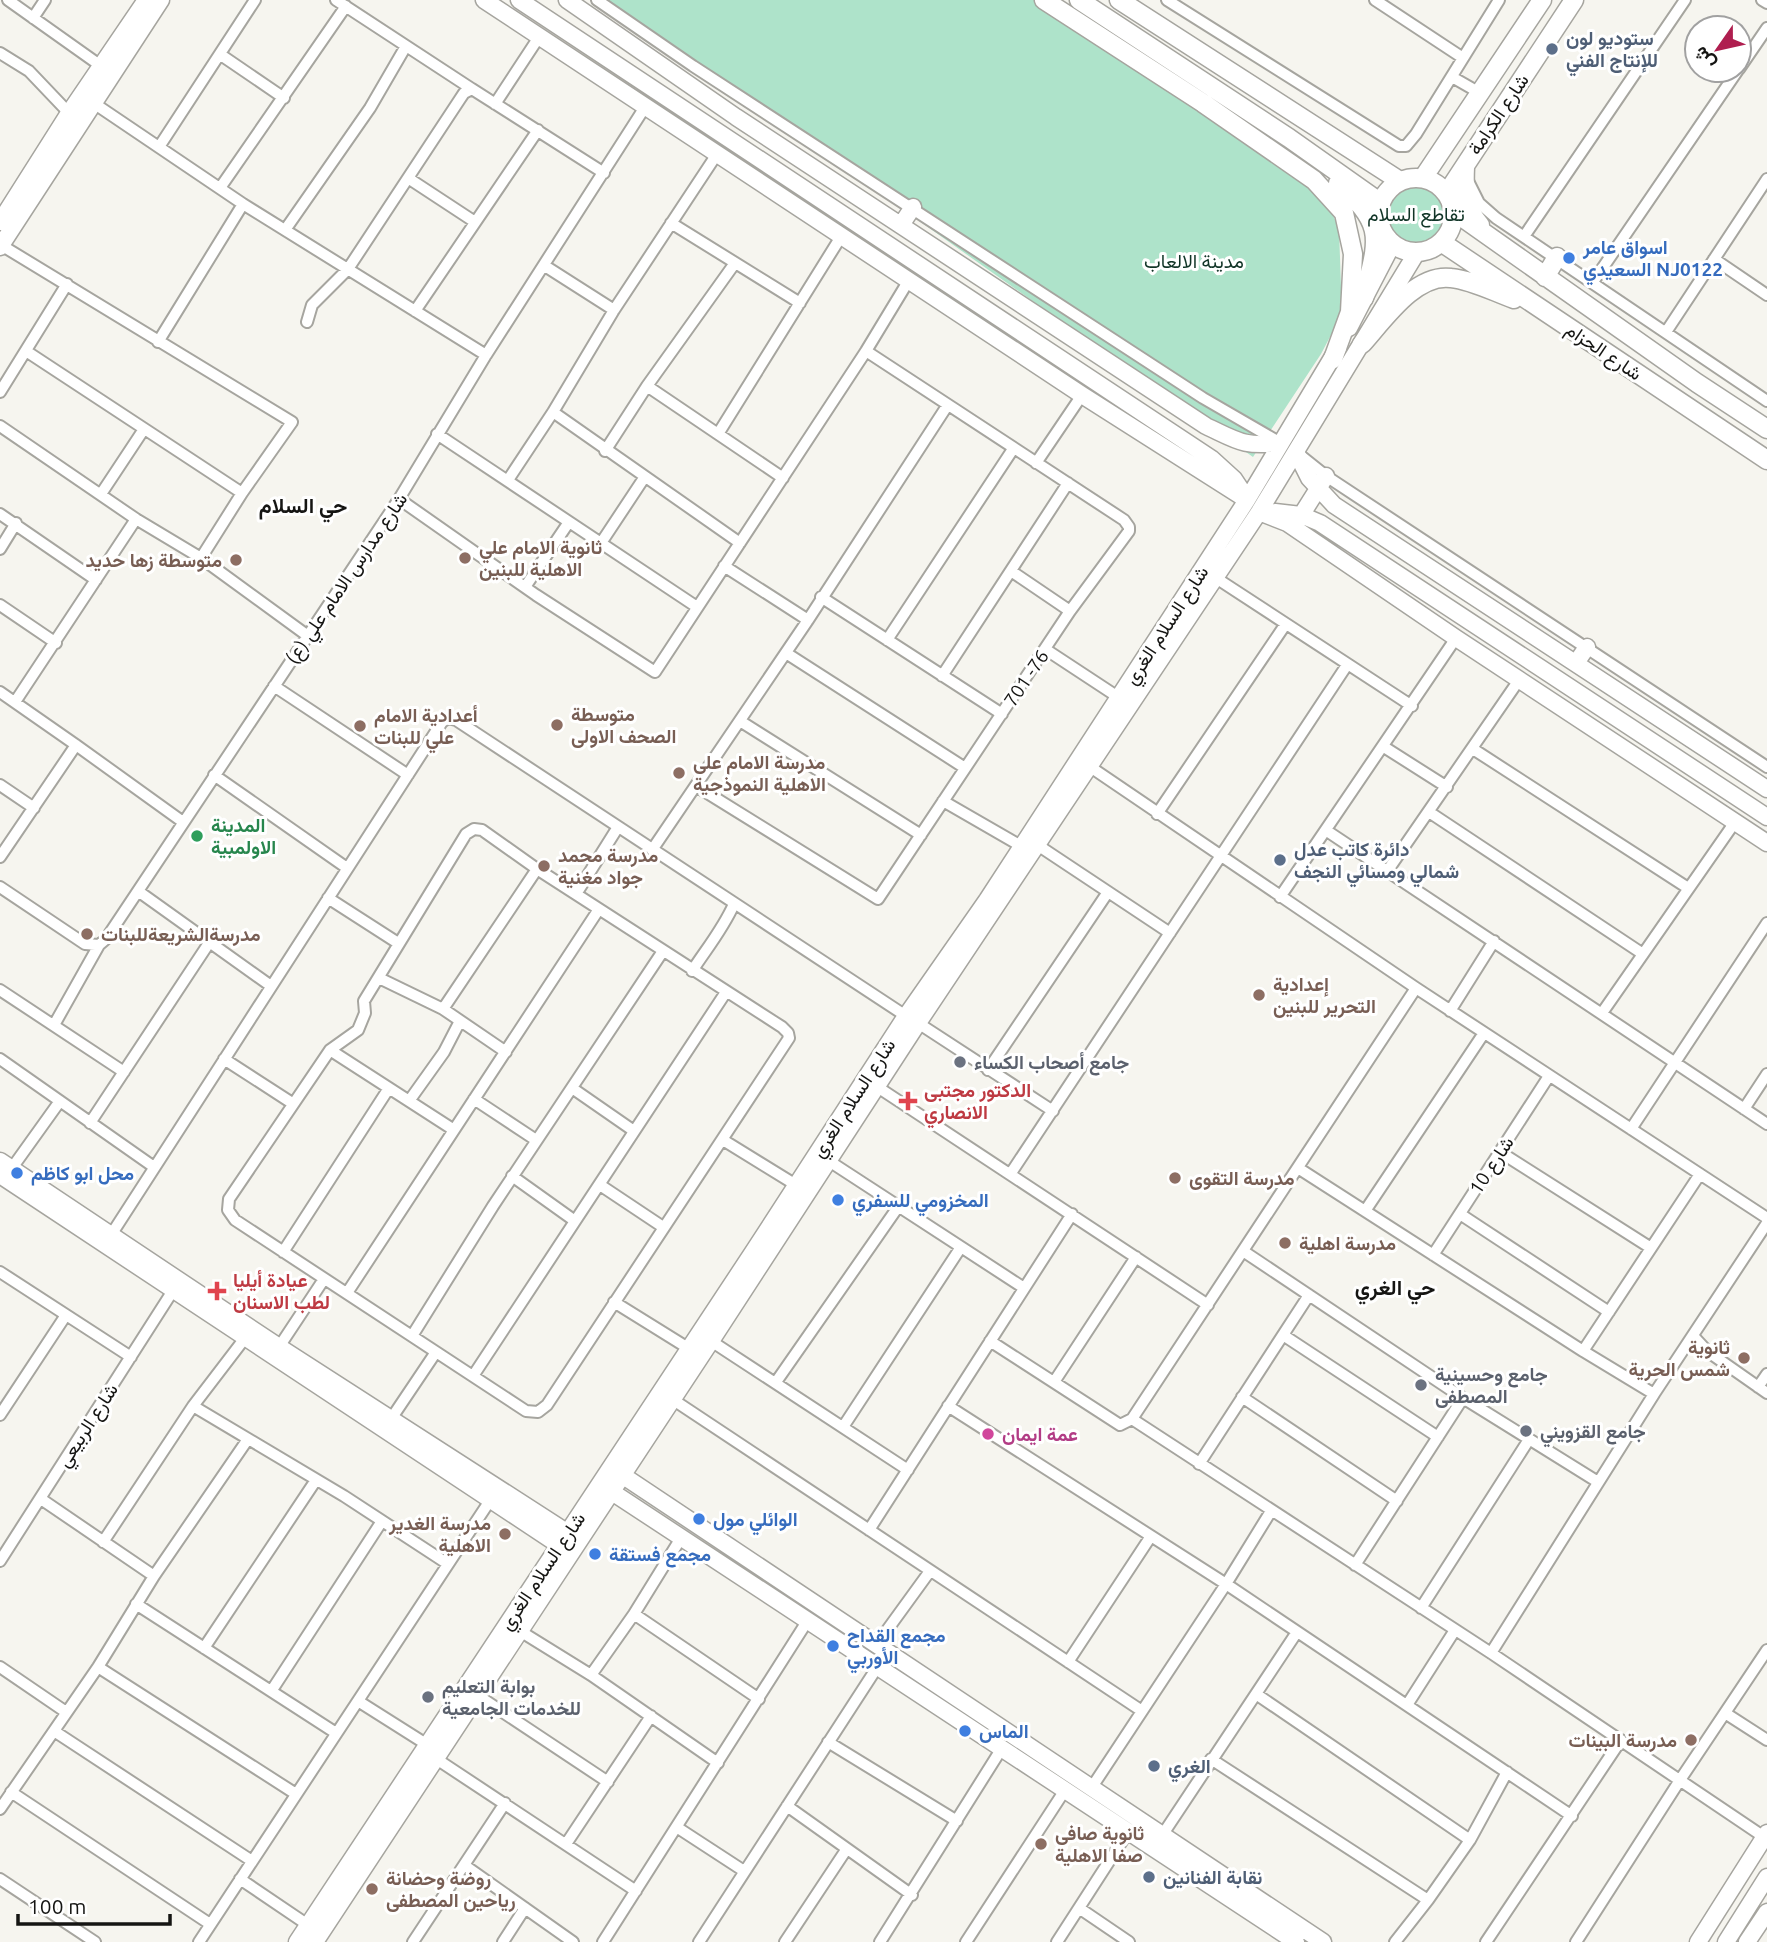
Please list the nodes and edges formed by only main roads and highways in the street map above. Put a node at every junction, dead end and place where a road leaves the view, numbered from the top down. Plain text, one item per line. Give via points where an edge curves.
1 (1044, 0) edge
2 (1079, 0) edge
3 (1119, 0) edge
4 (1542, 0) edge
5 (1574, 0) edge
6 (1122, 28) junction
7 (1127, 55) junction
8 (1289, 138) junction
9 (1444, 148) junction
10 (1378, 167) junction
11 (1465, 167) junction
12 (1423, 178) junction
13 (1400, 181) junction
14 (1447, 193) junction
15 (1381, 203) junction
16 (1453, 211) junction
17 (1494, 241) junction
18 (1441, 242) junction
19 (1557, 257) road end
20 (1545, 276) junction
21 (1364, 298) road end
22 (1538, 307) junction
23 (1362, 344) road end
24 (1333, 359) road end
25 (1747, 416) junction
26 (1703, 417) junction
27 (1767, 429) edge
28 (1767, 460) edge

1 - 7 main road
2 - 6 main road
3 - 10 main road
4 - 9 main road, شارع الكرامة
5 - 11 main road, شارع الكرامة
6 - 7 main road
6 - 8 main road
7 - 24 main road via 1314,180 1344,213 1353,254 1350,312
8 - 15 main road
8 - 21 main road via 1369,216 1376,246
9 - 10 main road via 1412,166
9 - 12 main road, شارع الكرامة
10 - 13 main road
11 - 14 main road, شارع الكرامة
11 - 17 main road via 1468,209
12 - 13 main road
12 - 14 main road
13 - 15 main road
14 - 16 main road
15 - 18 main road via 1381,225 1393,243 1417,252
16 - 17 main road, شارع الحزام
16 - 18 main road via 1451,228
17 - 20 main road, شارع الحزام
18 - 22 main road, شارع الحزام
19 - 20 main road
20 - 25 main road, شارع الحزام
22 - 23 main road via 1450,278 1430,280 1408,294
22 - 26 main road, شارع الحزام
25 - 26 main road via 1699,396 1695,403
25 - 27 main road, شارع الحزام
26 - 28 main road, شارع الحزام

